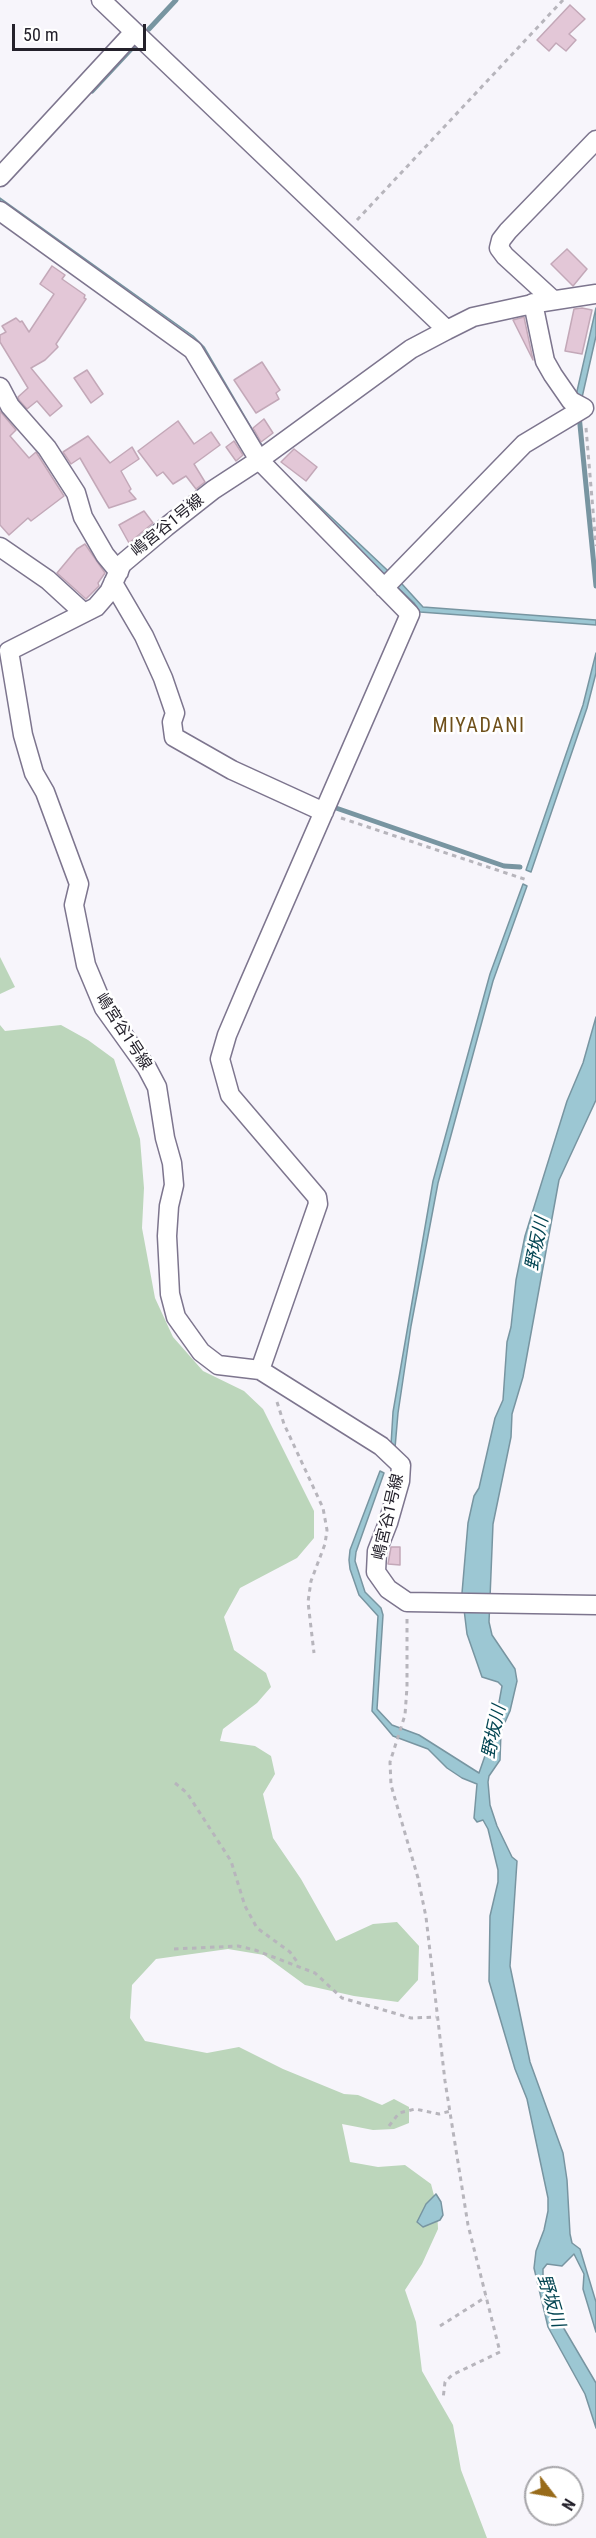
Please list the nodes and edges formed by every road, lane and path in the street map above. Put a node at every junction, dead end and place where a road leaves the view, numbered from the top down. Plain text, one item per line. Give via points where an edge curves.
1 (101, 0) edge
2 (563, 0) edge
3 (134, 32) junction
4 (596, 140) edge
5 (0, 177) edge
6 (0, 211) edge
7 (346, 231) junction
8 (596, 294) edge
9 (553, 300) junction
10 (533, 303) junction
11 (447, 330) junction
12 (0, 387) edge
13 (584, 408) junction
14 (259, 460) junction
15 (596, 546) edge
16 (0, 547) edge
17 (116, 577) junction
18 (384, 588) junction
19 (84, 613) junction
20 (324, 812) junction
21 (527, 880) dead end
22 (260, 1370) junction
23 (280, 1383) junction
24 (407, 1602) junction
25 (596, 1605) edge
26 (314, 1653) dead end
27 (175, 1783) dead end
28 (174, 1949) dead end
29 (299, 1965) junction
30 (437, 2017) junction
31 (451, 2111) junction
32 (389, 2126) dead end
33 (486, 2297) junction
34 (440, 2326) dead end
35 (443, 2399) dead end

1 - 3 street
2 - 7 path
3 - 5 street
3 - 7 street
4 - 9 street via 501,240 499,248
6 - 14 street via 193,350
7 - 11 street
8 - 9 street, 嶋宮谷1号線
9 - 10 street, 嶋宮谷1号線
10 - 11 street, 嶋宮谷1号線 via 473,317
10 - 13 street via 545,361 572,401
11 - 14 street, 嶋宮谷1号線 via 411,349
12 - 17 street via 76,493 83,517
13 - 15 path
13 - 18 street via 524,444
14 - 17 street, 嶋宮谷1号線 via 166,527 122,564
14 - 18 street
16 - 19 street via 48,580
17 - 19 street, 嶋宮谷1号線 via 96,607
17 - 20 street via 163,678 175,713 174,737 232,770
18 - 20 street via 410,614
19 - 22 street, 嶋宮谷1号線 via 9,651 23,735 34,774 45,792 79,884 74,905 94,986 104,1008 157,1087 174,1185 167,1236 170,1294 176,1317 201,1352 218,1365
20 - 21 path
20 - 22 street via 220,1059 230,1095 318,1204
22 - 23 street, 嶋宮谷1号線
23 - 24 street, 嶋宮谷1号線 via 381,1446 401,1465 400,1481 377,1551 376,1572 388,1589
23 - 26 path via 277,1404 323,1508 327,1530 309,1592
24 - 25 street
24 - 30 path via 405,1715 390,1762 392,1785 426,1917
27 - 29 path via 187,1793 231,1860 245,1906 257,1928 290,1952
28 - 29 path via 238,1946
29 - 30 path via 315,1973 342,1998 411,2018
30 - 31 path
31 - 32 path via 407,2111 399,2113
31 - 33 path via 468,2225
33 - 34 path
33 - 35 path via 500,2352 452,2375 445,2382

